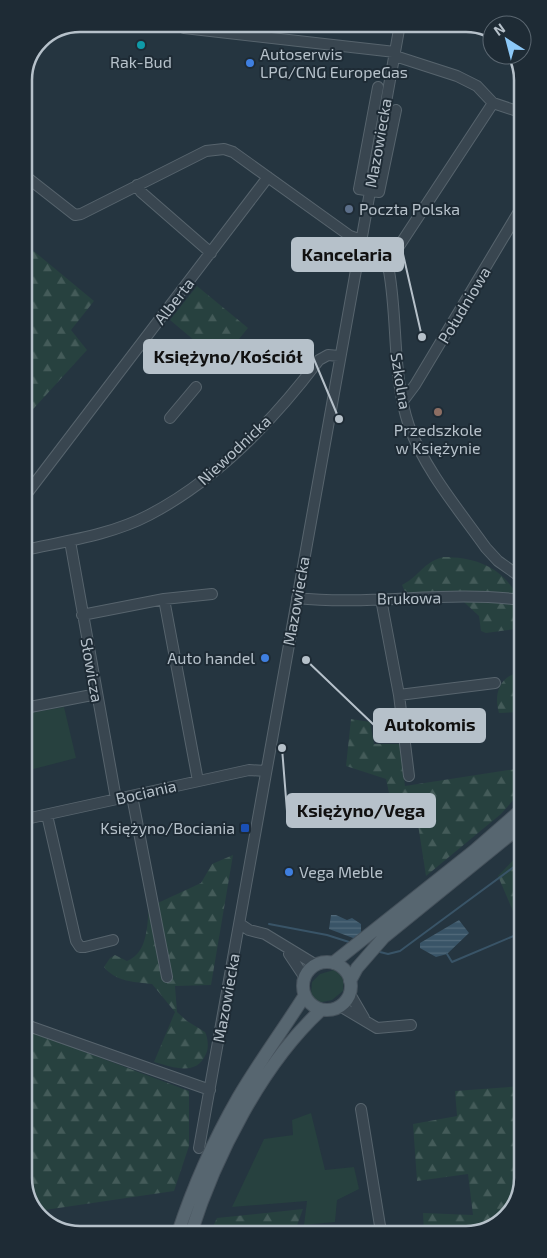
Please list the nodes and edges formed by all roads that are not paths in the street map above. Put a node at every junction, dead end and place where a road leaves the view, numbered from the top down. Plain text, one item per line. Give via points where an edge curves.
1 (233, 32) edge
2 (399, 33) edge
3 (395, 54) junction
4 (378, 87) dead end
5 (494, 103) junction
6 (396, 110) dead end
7 (514, 110) edge
8 (268, 176) junction
9 (33, 182) edge
10 (137, 185) junction
11 (370, 192) junction
12 (514, 220) edge
13 (360, 245) junction
14 (211, 254) junction
15 (386, 266) junction
16 (339, 356) junction
17 (196, 387) dead end
18 (403, 401) junction
19 (170, 418) dead end
20 (33, 486) edge
21 (70, 541) junction
22 (33, 548) edge
23 (514, 572) edge
24 (212, 594) dead end
25 (297, 598) junction
26 (164, 599) junction
27 (381, 599) junction
28 (514, 599) edge
29 (82, 615) junction
30 (494, 683) dead end
31 (97, 694) junction
32 (399, 695) junction
33 (32, 707) edge
34 (266, 771) junction
35 (409, 776) dead end
36 (198, 781) junction
37 (132, 796) junction
38 (116, 799) junction
39 (47, 814) junction
40 (514, 816) edge
41 (32, 817) edge
42 (514, 831) edge
43 (240, 924) junction
44 (113, 940) dead end
45 (284, 947) junction
46 (334, 964) junction
47 (316, 966) junction
48 (167, 977) dead end
49 (305, 978) junction
50 (350, 987) junction
51 (305, 995) junction
52 (340, 1006) junction
53 (321, 1010) junction
54 (368, 1022) junction
55 (411, 1025) dead end
56 (32, 1028) edge
57 (210, 1090) junction
58 (361, 1109) dead end
59 (199, 1148) dead end
60 (181, 1225) edge
61 (194, 1225) edge
62 (380, 1225) edge

1 - 3 street
2 - 3 street, Mazowiecka
3 - 5 street via 468,81
3 - 11 street, Mazowiecka
4 - 11 street via 359,185 359,189
5 - 7 street
5 - 15 street
6 - 11 street via 380,192
8 - 10 street via 233,152 214,149
8 - 13 street
8 - 14 street, Alberta
9 - 10 street via 75,215
10 - 14 street
11 - 13 street, Mazowiecka
12 - 18 street, Południowa via 416,385
13 - 15 street
13 - 16 street, Mazowiecka
14 - 20 street, Alberta
15 - 18 street, Szkolna
16 - 21 street, Niewodnicka via 328,354 319,360 247,443 195,487 150,515
16 - 25 street, Mazowiecka
17 - 19 street
18 - 23 street, Szkolna via 420,452 486,548
21 - 22 street, Niewodnicka
21 - 29 street, Słowicza
24 - 26 street
25 - 27 street, Brukowa
25 - 34 street, Mazowiecka
26 - 29 street
26 - 36 street
27 - 28 street, Brukowa
27 - 32 street
29 - 31 street, Słowicza
30 - 32 street
31 - 33 street
31 - 38 street, Słowicza
32 - 35 street
34 - 36 street, Bociania via 249,770
34 - 43 street, Mazowiecka
36 - 37 street, Bociania
37 - 38 street, Bociania
37 - 48 street
38 - 39 street, Bociania
39 - 41 street, Bociania
39 - 44 street via 76,941 85,947
40 - 46 main road
42 - 50 main road via 384,937 357,968
43 - 45 street via 265,934
43 - 57 street, Mazowiecka
45 - 47 street
45 - 49 street
46 - 47 main road
46 - 50 main road via 342,968
47 - 49 main road
49 - 51 main road
50 - 52 main road
50 - 54 street
51 - 53 main road
51 - 60 main road via 238,1098 197,1183
52 - 53 main road
52 - 54 street
53 - 61 main road via 290,1042 248,1107 217,1167
54 - 55 street via 377,1028
56 - 57 street
57 - 59 street, Mazowiecka
58 - 62 street

